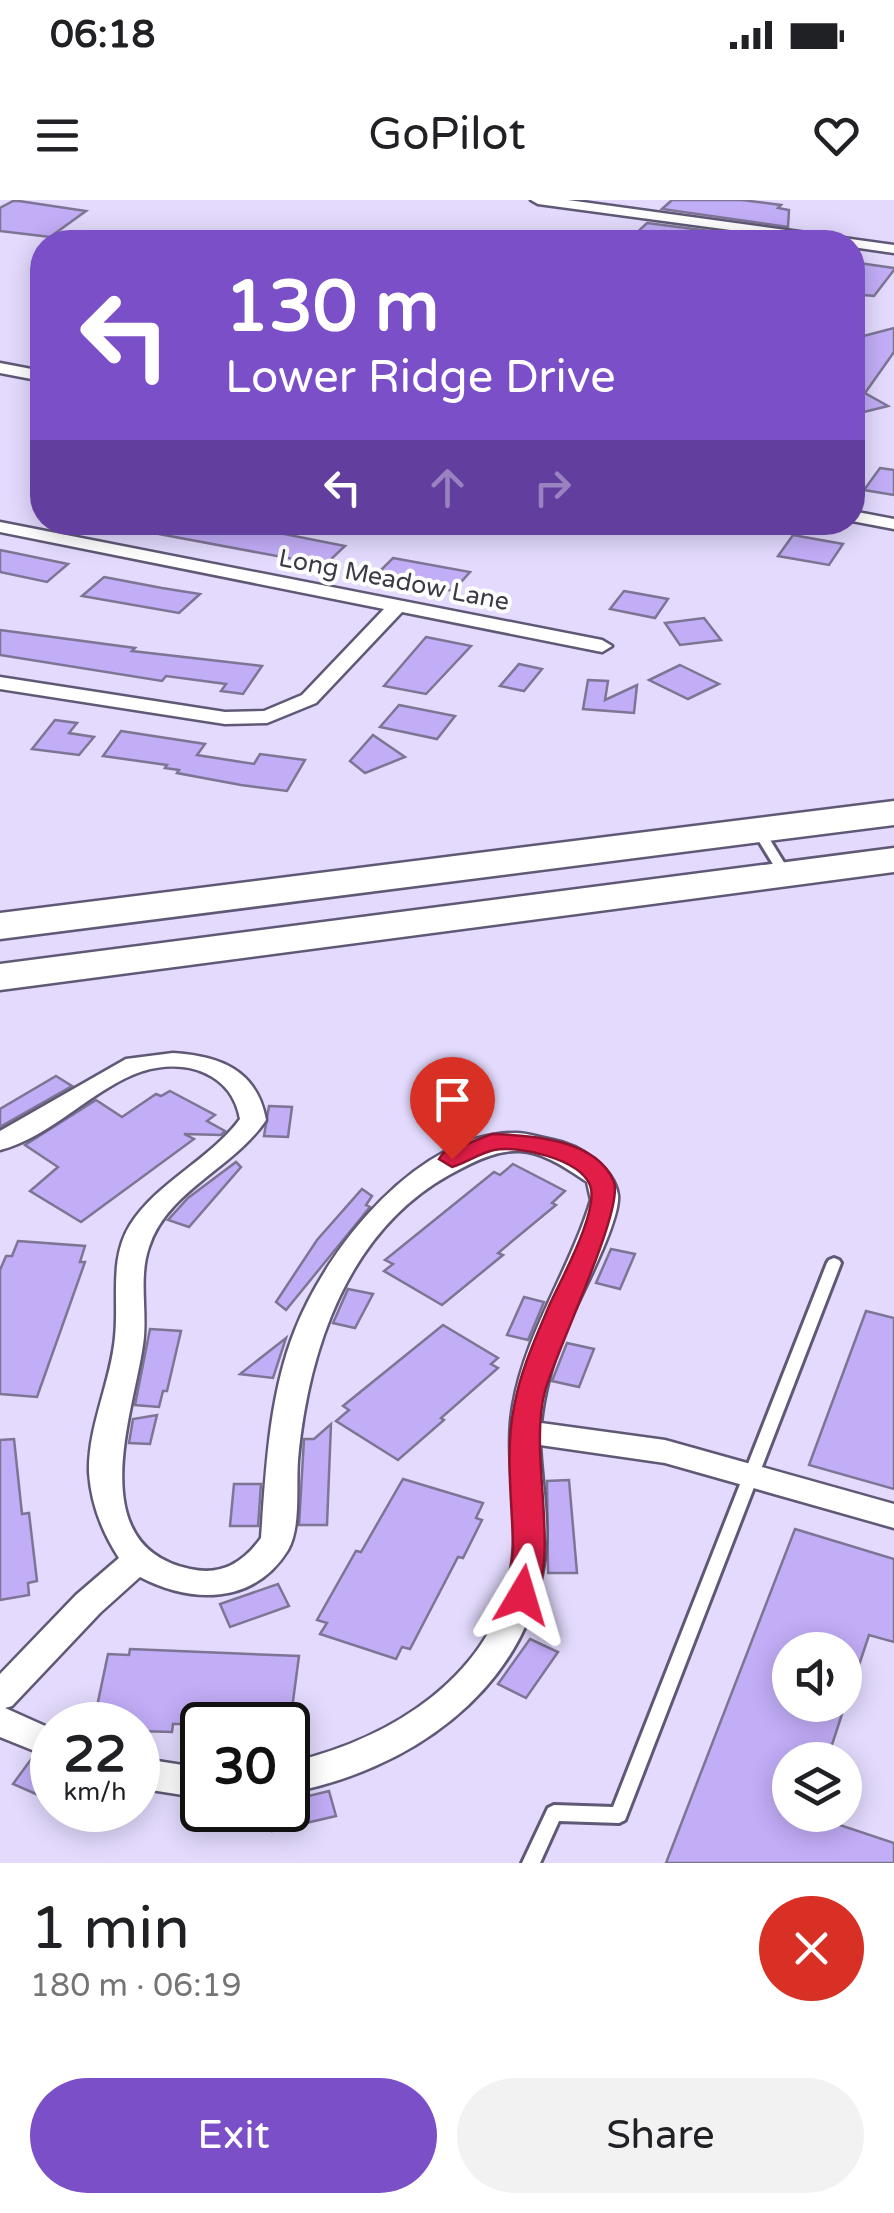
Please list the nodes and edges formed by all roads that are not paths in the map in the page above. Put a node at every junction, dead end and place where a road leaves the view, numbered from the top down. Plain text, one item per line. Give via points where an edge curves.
1 (538, 200) edge
2 (755, 230) edge
3 (865, 245) edge
4 (894, 249) edge
5 (0, 368) edge
6 (30, 374) edge
7 (865, 518) edge
8 (894, 524) edge
9 (0, 527) edge
10 (30, 533) edge
11 (40, 535) edge
12 (397, 606) junction
13 (602, 646) dead end
14 (0, 683) edge
15 (894, 813) edge
16 (758, 830) junction
17 (894, 860) edge
18 (785, 874) junction
19 (0, 926) edge
20 (0, 977) edge
21 (0, 1142) edge
22 (834, 1264) dead end
23 (524, 1433) junction
24 (751, 1475) junction
25 (894, 1516) edge
26 (139, 1559) junction
27 (0, 1696) edge
28 (0, 1721) edge
29 (30, 1734) edge
30 (310, 1772) edge
31 (531, 1863) edge

1 - 2 street
3 - 4 street
5 - 6 street
7 - 8 street
9 - 10 street, Long Meadow Lane
11 - 12 street, Long Meadow Lane
12 - 13 street, Long Meadow Lane
12 - 14 street via 309,699 268,717 224,718
15 - 16 highway
16 - 18 lane
16 - 19 highway
17 - 18 highway
18 - 20 highway
21 - 26 street via 120,1071 156,1060 219,1069 235,1077 253,1104 246,1134 167,1199 133,1250 128,1344 105,1462 109,1499
22 - 24 lane
23 - 24 street via 602,1440
23 - 26 street via 542,1354 605,1200 600,1178 574,1157 533,1143 492,1142 452,1159 392,1207 326,1294 294,1377 277,1540 267,1558 244,1576 207,1584 170,1576
23 - 30 street via 528,1562 515,1613 491,1658 422,1724 348,1762
24 - 25 street
24 - 31 lane via 619,1815 554,1813
26 - 27 street
28 - 29 street

